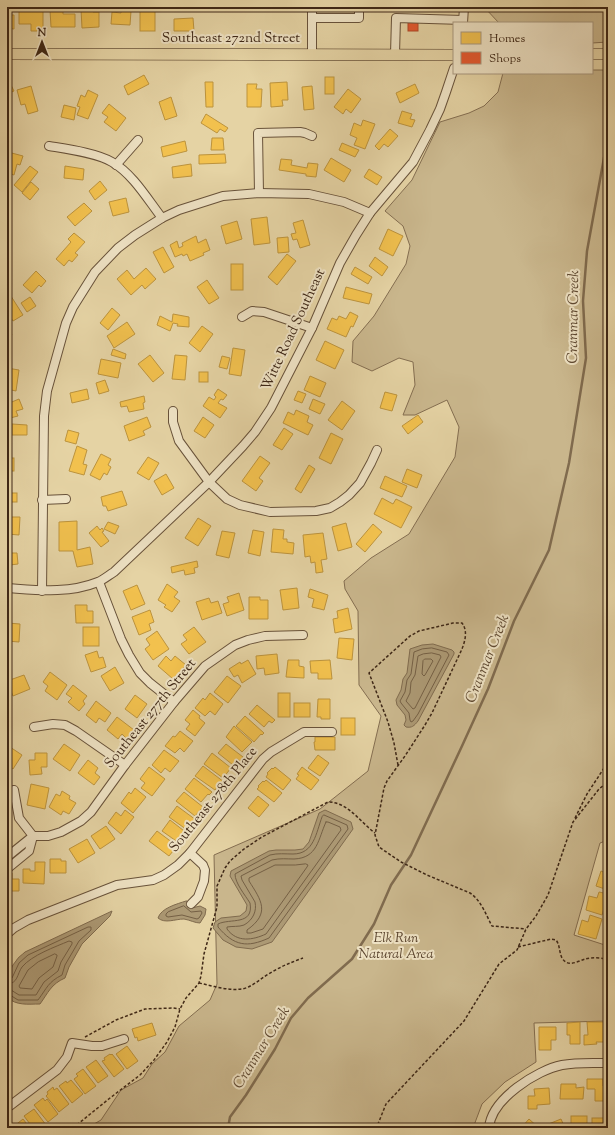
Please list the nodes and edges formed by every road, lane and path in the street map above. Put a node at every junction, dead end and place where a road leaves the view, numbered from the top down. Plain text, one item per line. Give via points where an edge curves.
1 (312, 7) edge
2 (359, 7) edge
3 (464, 7) edge
4 (312, 18) junction
5 (463, 22) edge
6 (7, 54) edge
7 (312, 54) junction
8 (395, 54) junction
9 (593, 54) edge
10 (608, 54) edge
11 (453, 55) edge
12 (453, 71) edge
13 (312, 136) dead end
14 (138, 140) dead end
15 (49, 146) dead end
16 (116, 165) junction
17 (259, 192) junction
18 (370, 213) junction
19 (162, 218) junction
20 (242, 317) dead end
21 (312, 328) junction
22 (173, 411) dead end
23 (376, 450) dead end
24 (209, 482) junction
25 (42, 500) junction
26 (66, 500) dead end
27 (99, 582) junction
28 (7, 588) edge
29 (42, 591) junction
30 (304, 635) dead end
31 (174, 702) junction
32 (34, 727) dead end
33 (332, 732) dead end
34 (608, 762) edge
35 (125, 765) junction
36 (398, 765) junction
37 (608, 782) edge
38 (14, 790) dead end
39 (573, 822) junction
40 (375, 833) junction
41 (34, 836) junction
42 (190, 853) junction
43 (7, 856) edge
44 (7, 869) edge
45 (191, 904) dead end
46 (526, 929) junction
47 (7, 934) edge
48 (518, 947) junction
49 (303, 958) dead end
50 (608, 959) edge
51 (199, 983) junction
52 (180, 1009) junction
53 (124, 1039) dead end
54 (72, 1043) junction
55 (608, 1063) edge
56 (7, 1107) edge
57 (73, 1128) edge
58 (374, 1128) edge
59 (489, 1128) edge

1 - 4 street
2 - 4 street via 359,18
3 - 5 street
4 - 7 street
5 - 8 street via 396,18
6 - 7 main road, Southeast 272nd Street
7 - 8 main road, Southeast 272nd Street
8 - 11 main road, Southeast 272nd Street
9 - 10 main road
12 - 18 street, Witte Road Southeast via 430,130 412,162
13 - 17 street via 300,132 258,133
14 - 16 street
15 - 16 street via 89,154
16 - 19 street via 141,189
17 - 18 street via 309,194 344,202
17 - 19 street via 223,196
18 - 21 street, Witte Road Southeast via 340,262
19 - 25 street via 118,248 95,272 66,323 47,391
20 - 21 street via 252,311 264,312
21 - 24 street, Witte Road Southeast via 271,408 255,432
22 - 24 street via 173,422 179,441
23 - 24 street via 360,483 349,495 330,508 316,511 270,512 240,505 227,499
24 - 27 street, Witte Road Southeast via 114,572
25 - 26 street
25 - 29 street
27 - 29 street, Witte Road Southeast via 72,590
27 - 31 street via 121,639 136,667 150,683
28 - 29 street, Witte Road Southeast
30 - 31 street, Southeast 277th Street via 265,636 235,645 205,666
31 - 35 street, Southeast 277th Street
32 - 35 street via 65,725
33 - 42 street, Southeast 278th Place via 304,732 271,752
34 - 39 path via 587,794
35 - 41 street, Southeast 277th Street via 91,812 81,821 61,832 48,836
36 - 36 path via 432,713 462,649 465,639 462,623 419,631 369,673 388,722
36 - 40 path via 384,788
37 - 39 path via 599,789
38 - 41 street via 19,818
39 - 46 path via 548,896
40 - 46 path via 379,847 401,862 474,896 492,926
40 - 51 path via 347,808 328,802 262,837 239,853 225,868 217,884 217,907
41 - 43 street
41 - 44 street via 29,850
42 - 45 street via 205,870 198,897
42 - 47 street, Southeast 278th Place via 178,865 153,880 110,888 28,920
46 - 48 path
48 - 50 path via 551,939 559,943 562,957 566,962
48 - 58 path via 499,964 464,1021 386,1104
49 - 51 path via 289,963 246,988 233,989
51 - 52 path
52 - 54 path via 145,1009 116,1020
52 - 57 path via 175,1027 154,1060 140,1075
53 - 54 street via 102,1046
54 - 56 street via 67,1057 57,1070
55 - 59 street via 560,1066 527,1080 501,1103

